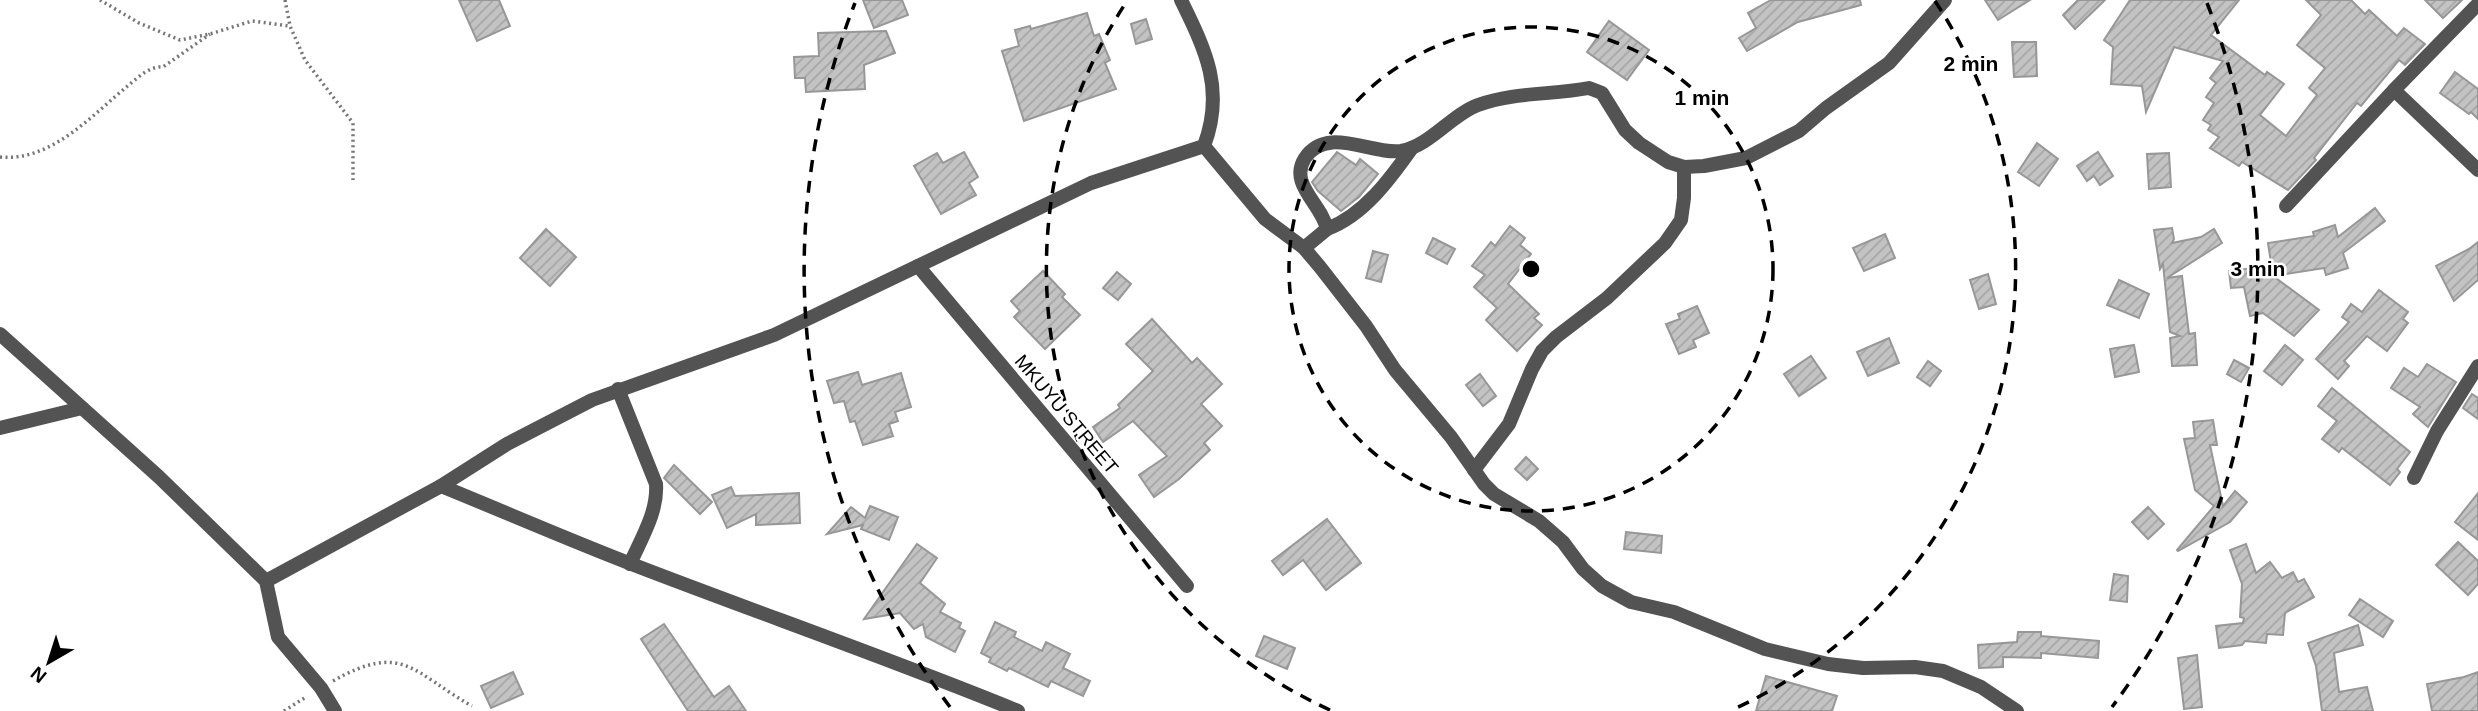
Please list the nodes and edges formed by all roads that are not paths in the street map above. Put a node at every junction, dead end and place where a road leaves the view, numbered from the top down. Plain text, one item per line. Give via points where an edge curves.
1 (1181, 0) edge
2 (1945, 0) edge
3 (2478, 5) edge
4 (2393, 90) junction
5 (1204, 146) junction
6 (1412, 148) junction
7 (1684, 167) junction
8 (2478, 170) edge
9 (2286, 206) dead end
10 (1327, 229) junction
11 (1304, 248) junction
12 (918, 266) junction
13 (0, 334) edge
14 (2478, 366) edge
15 (618, 389) junction
16 (82, 408) junction
17 (0, 428) edge
18 (1474, 470) junction
19 (2414, 478) dead end
20 (441, 486) junction
21 (630, 564) junction
22 (266, 581) junction
23 (1187, 586) dead end
24 (335, 711) edge
25 (1018, 711) edge
26 (2017, 711) edge

1 - 5 street via 1214,82 1213,122
2 - 7 street via 1889,63 1799,131 1746,158
3 - 4 street
4 - 8 street
4 - 9 street
5 - 11 street via 1265,219
5 - 12 street via 1091,183
6 - 7 street via 1475,106 1492,100 1589,88 1602,93 1639,144
6 - 10 street via 1370,200
6 - 10 street via 1390,151 1337,142 1311,151 1304,159 1300,182 1325,218
7 - 18 street via 1681,220 1665,243 1607,298 1542,351 1509,424
10 - 11 street
11 - 18 street
12 - 15 street via 774,335
12 - 23 street, MKUYU STREET
13 - 16 street
14 - 19 street
15 - 20 street via 563,413
15 - 21 street via 656,484 650,519
16 - 17 street
16 - 22 street
18 - 26 street via 1494,494 1563,542 1602,586 1631,602 1674,612 1765,649 1828,664 1943,671 1981,687
20 - 21 street
20 - 22 street
21 - 25 street
22 - 24 street via 278,637

